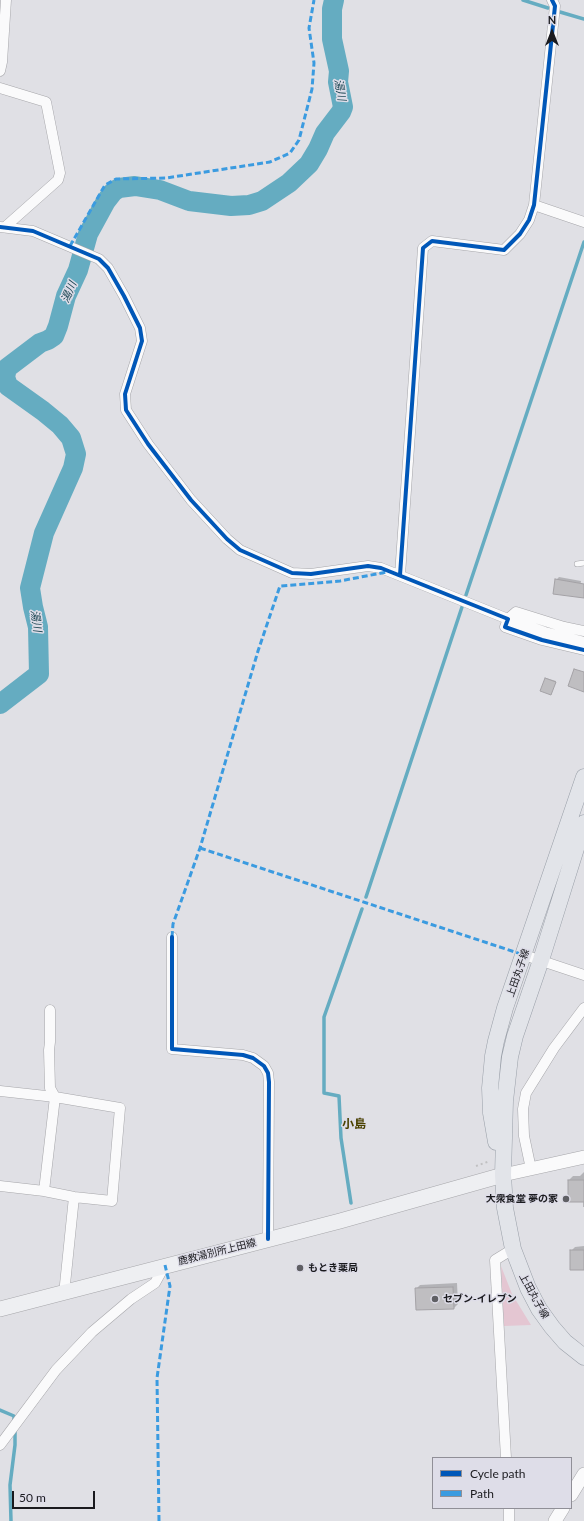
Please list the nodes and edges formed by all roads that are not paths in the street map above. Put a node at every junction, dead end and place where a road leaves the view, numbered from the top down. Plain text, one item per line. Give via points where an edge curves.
1 (6, 0) edge
2 (552, 0) edge
3 (0, 71) edge
4 (0, 88) edge
5 (534, 205) junction
6 (584, 222) edge
7 (2, 227) edge
8 (584, 563) edge
9 (577, 564) dead end
10 (400, 575) junction
11 (508, 619) junction
12 (584, 632) edge
13 (584, 642) edge
14 (584, 650) edge
15 (584, 777) edge
16 (584, 823) edge
17 (172, 936) dead end
18 (524, 955) junction
19 (541, 960) junction
20 (584, 975) edge
21 (584, 1008) edge
22 (50, 1010) dead end
23 (0, 1092) edge
24 (55, 1097) junction
25 (584, 1157) edge
26 (531, 1169) junction
27 (503, 1175) junction
28 (0, 1186) edge
29 (44, 1191) junction
30 (74, 1197) junction
31 (268, 1239) junction
32 (513, 1249) junction
33 (165, 1265) junction
34 (64, 1294) junction
35 (0, 1309) edge
36 (584, 1357) edge
37 (0, 1445) edge
38 (506, 1457) edge
39 (584, 1474) edge
40 (572, 1493) edge
41 (509, 1509) edge
42 (562, 1509) edge
43 (509, 1521) edge
44 (555, 1521) edge

1 - 3 street
2 - 5 street via 555,6
4 - 7 street via 46,102 60,173 58,180
5 - 6 street
5 - 10 street via 529,220 520,234 504,250 432,241 423,248
7 - 10 street via 33,231 99,260 108,268 140,328 142,341 125,394 126,410 186,494 227,540 251,555 292,573 311,574 368,566
8 - 9 lane
10 - 11 street
11 - 12 street via 516,612
11 - 13 street
11 - 14 street via 505,627 542,640
15 - 18 main road, 上田丸子線
16 - 19 main road, 上田丸子線
17 - 31 street via 172,1049 244,1055 264,1066 268,1073
18 - 19 street
18 - 27 main road, 上田丸子線 via 500,1028 491,1075 491,1113
19 - 20 street
19 - 27 main road, 上田丸子線 via 510,1057 505,1101
21 - 26 street via 554,1048 526,1093 523,1109 524,1136
22 - 24 street via 50,1088
23 - 24 street
24 - 29 street
24 - 30 street via 120,1108 112,1201
25 - 26 street
26 - 27 street
27 - 31 main road, 鹿教湯別所上田線
27 - 32 main road, 上田丸子線 via 505,1208
28 - 29 street
29 - 30 street
30 - 34 street
31 - 33 main road, 鹿教湯別所上田線
32 - 36 main road, 上田丸子線 via 539,1309 561,1337
32 - 38 street via 495,1260
33 - 34 main road, 鹿教湯別所上田線
33 - 37 street via 155,1283 131,1299 92,1332 56,1370
34 - 35 main road, 鹿教湯別所上田線
39 - 40 street
41 - 43 street
42 - 44 street

